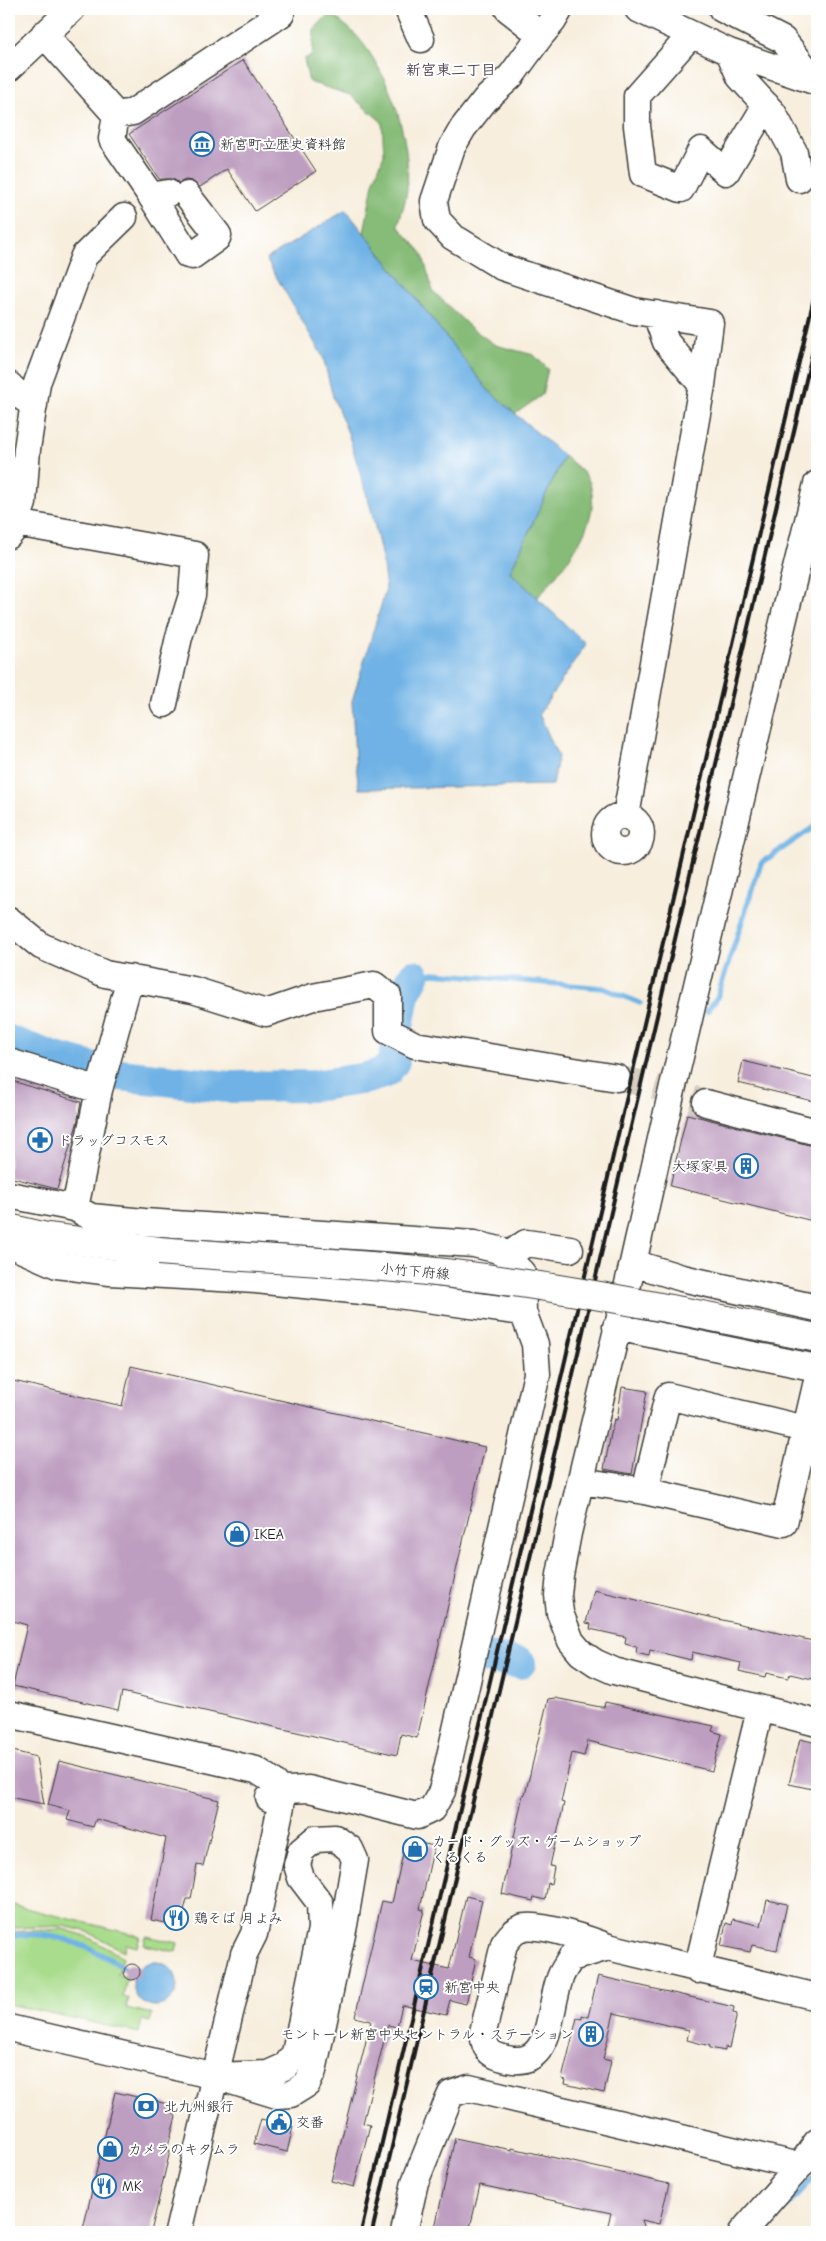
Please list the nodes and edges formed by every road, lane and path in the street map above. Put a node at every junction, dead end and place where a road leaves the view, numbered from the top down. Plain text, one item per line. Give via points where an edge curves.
1 (72, 9) edge
2 (276, 9) edge
3 (408, 9) edge
4 (508, 9) edge
5 (560, 9) edge
6 (645, 9) edge
7 (722, 9) edge
8 (44, 34) junction
9 (541, 35) junction
10 (691, 35) junction
11 (421, 39) dead end
12 (729, 52) junction
13 (9, 68) edge
14 (817, 82) edge
15 (766, 105) junction
16 (116, 115) junction
17 (799, 180) dead end
18 (169, 195) dead end
19 (124, 218) dead end
20 (656, 314) junction
21 (702, 384) junction
22 (9, 385) edge
23 (34, 405) junction
24 (817, 484) edge
25 (12, 529) edge
26 (164, 704) dead end
27 (626, 816) dead end
28 (9, 920) edge
29 (130, 978) junction
30 (9, 1062) edge
31 (617, 1078) tunnel mouth
32 (99, 1090) junction
33 (706, 1103) tunnel mouth
34 (817, 1132) edge
35 (9, 1195) edge
36 (75, 1208) junction
37 (9, 1228) edge
38 (9, 1244) edge
39 (570, 1249) dead end
40 (506, 1257) junction
41 (633, 1263) junction
42 (817, 1308) edge
43 (523, 1312) junction
44 (616, 1327) junction
45 (817, 1338) edge
46 (817, 1368) edge
47 (817, 1381) edge
48 (805, 1429) junction
49 (581, 1482) junction
50 (645, 1491) junction
51 (760, 1710) junction
52 (9, 1714) edge
53 (817, 1723) edge
54 (9, 1725) edge
55 (275, 1795) junction
56 (608, 1948) junction
57 (698, 1970) junction
58 (817, 1997) edge
59 (9, 2028) edge
60 (214, 2076) junction
61 (817, 2142) edge
62 (800, 2166) junction
63 (178, 2232) edge
64 (404, 2232) edge
65 (742, 2232) edge

1 - 8 street
2 - 16 street via 282,14 133,112
3 - 11 street
4 - 9 street
5 - 9 street
6 - 10 street
7 - 14 street via 783,40
8 - 13 street
8 - 16 street
9 - 20 street via 511,76 484,100 452,147 434,201 437,220 453,237 502,267 634,311
10 - 12 street
10 - 15 street via 638,96 637,126 643,174 681,189 701,150 726,172
12 - 14 street
12 - 15 street via 740,77
15 - 17 street via 794,152
16 - 18 street via 112,139
19 - 23 street via 84,256 37,383
20 - 21 street via 666,342
20 - 21 street via 710,323
21 - 27 street
22 - 23 street
23 - 25 street via 22,502
24 - 41 street via 692,1002
25 - 26 street via 195,555 192,595
28 - 29 street via 41,946 105,974
29 - 31 street via 193,990 266,1013 313,997 374,985 388,996 388,1031 415,1044
29 - 32 street
30 - 32 street
32 - 36 street
33 - 34 street
35 - 36 street
36 - 40 street via 91,1217 144,1222 474,1244 498,1250
37 - 45 main road, 小竹下府線, bridge via 47,1237 159,1251 427,1272 555,1288
38 - 43 street via 57,1265 110,1272 266,1281
39 - 40 street via 526,1243
40 - 43 street via 522,1273
41 - 42 street via 682,1278
41 - 44 street
43 - 55 street via 534,1344 538,1374 442,1791 432,1809 417,1816 309,1789
44 - 46 street
44 - 49 street
47 - 48 street
48 - 50 street via 668,1396
48 - 50 street via 784,1523
49 - 50 street
49 - 51 street via 568,1533 558,1595 570,1641 596,1664 614,1671
51 - 53 street
51 - 57 street
52 - 55 street via 256,1770 273,1780
54 - 55 street via 244,1777
55 - 60 street via 281,1806 254,1934 244,1954
56 - 56 street via 572,1958 560,1977 543,2044 536,2055 511,2059 488,2050 483,2032 504,1944 510,1934 523,1927 535,1927 590,1940
56 - 57 street
57 - 58 street
59 - 60 street
60 - 60 street via 268,2074 286,2066 295,2053 321,1930 320,1903 301,1878 298,1865 301,1851 315,1839 336,1838 350,1849 354,1860 340,1944 313,2071 307,2084 291,2094 278,2095
60 - 63 street
61 - 62 street
62 - 64 street via 469,2088 452,2094 447,2102 415,2182
62 - 65 street

